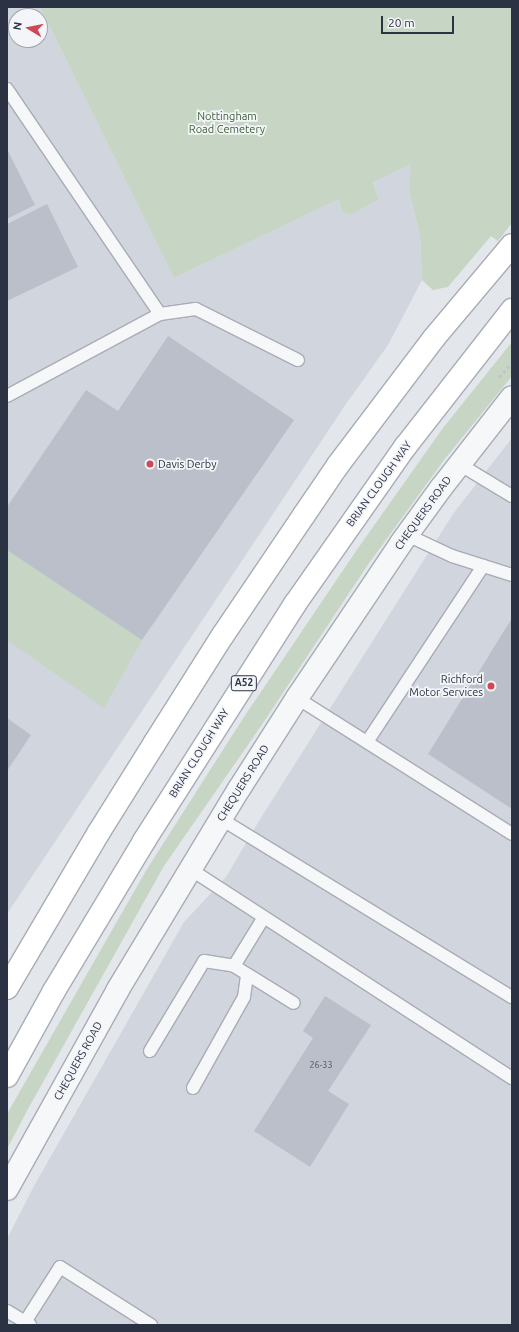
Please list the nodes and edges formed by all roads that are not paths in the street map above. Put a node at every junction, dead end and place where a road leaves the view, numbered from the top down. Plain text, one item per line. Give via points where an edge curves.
1 (7, 89) edge
2 (512, 245) edge
3 (512, 310) edge
4 (160, 314) junction
5 (298, 360) dead end
6 (7, 396) edge
7 (512, 397) edge
8 (459, 464) junction
9 (509, 491) edge
10 (407, 535) junction
11 (483, 566) junction
12 (512, 575) edge
13 (297, 698) junction
14 (367, 742) junction
15 (221, 819) junction
16 (512, 834) edge
17 (190, 869) junction
18 (264, 917) junction
19 (234, 966) junction
20 (247, 975) junction
21 (7, 988) edge
22 (512, 997) edge
23 (294, 1003) dead end
24 (150, 1051) dead end
25 (7, 1076) edge
26 (512, 1078) edge
27 (193, 1088) dead end
28 (7, 1189) edge
29 (7, 1311) edge
30 (27, 1323) edge
31 (151, 1325) edge

1 - 4 lane
2 - 21 highway via 434,338 338,465 304,515 223,635 154,744
3 - 25 highway, BRIAN CLOUGH WAY / A52 via 405,447 295,604 144,841 54,991
4 - 5 lane via 196,310
4 - 6 lane
7 - 8 street, CHEQUERS ROAD
8 - 9 lane
8 - 10 street, CHEQUERS ROAD
10 - 11 lane via 452,556
10 - 13 street, CHEQUERS ROAD
11 - 12 lane
11 - 14 lane
13 - 14 lane
13 - 15 street, CHEQUERS ROAD
14 - 16 lane
15 - 17 street, CHEQUERS ROAD
15 - 22 lane
17 - 18 lane
17 - 28 street, CHEQUERS ROAD via 117,991
18 - 19 lane
18 - 26 lane
19 - 20 lane
19 - 24 lane via 204,961
20 - 23 lane
20 - 27 lane via 244,997
29 - 30 lane
30 - 31 lane via 60,1267

